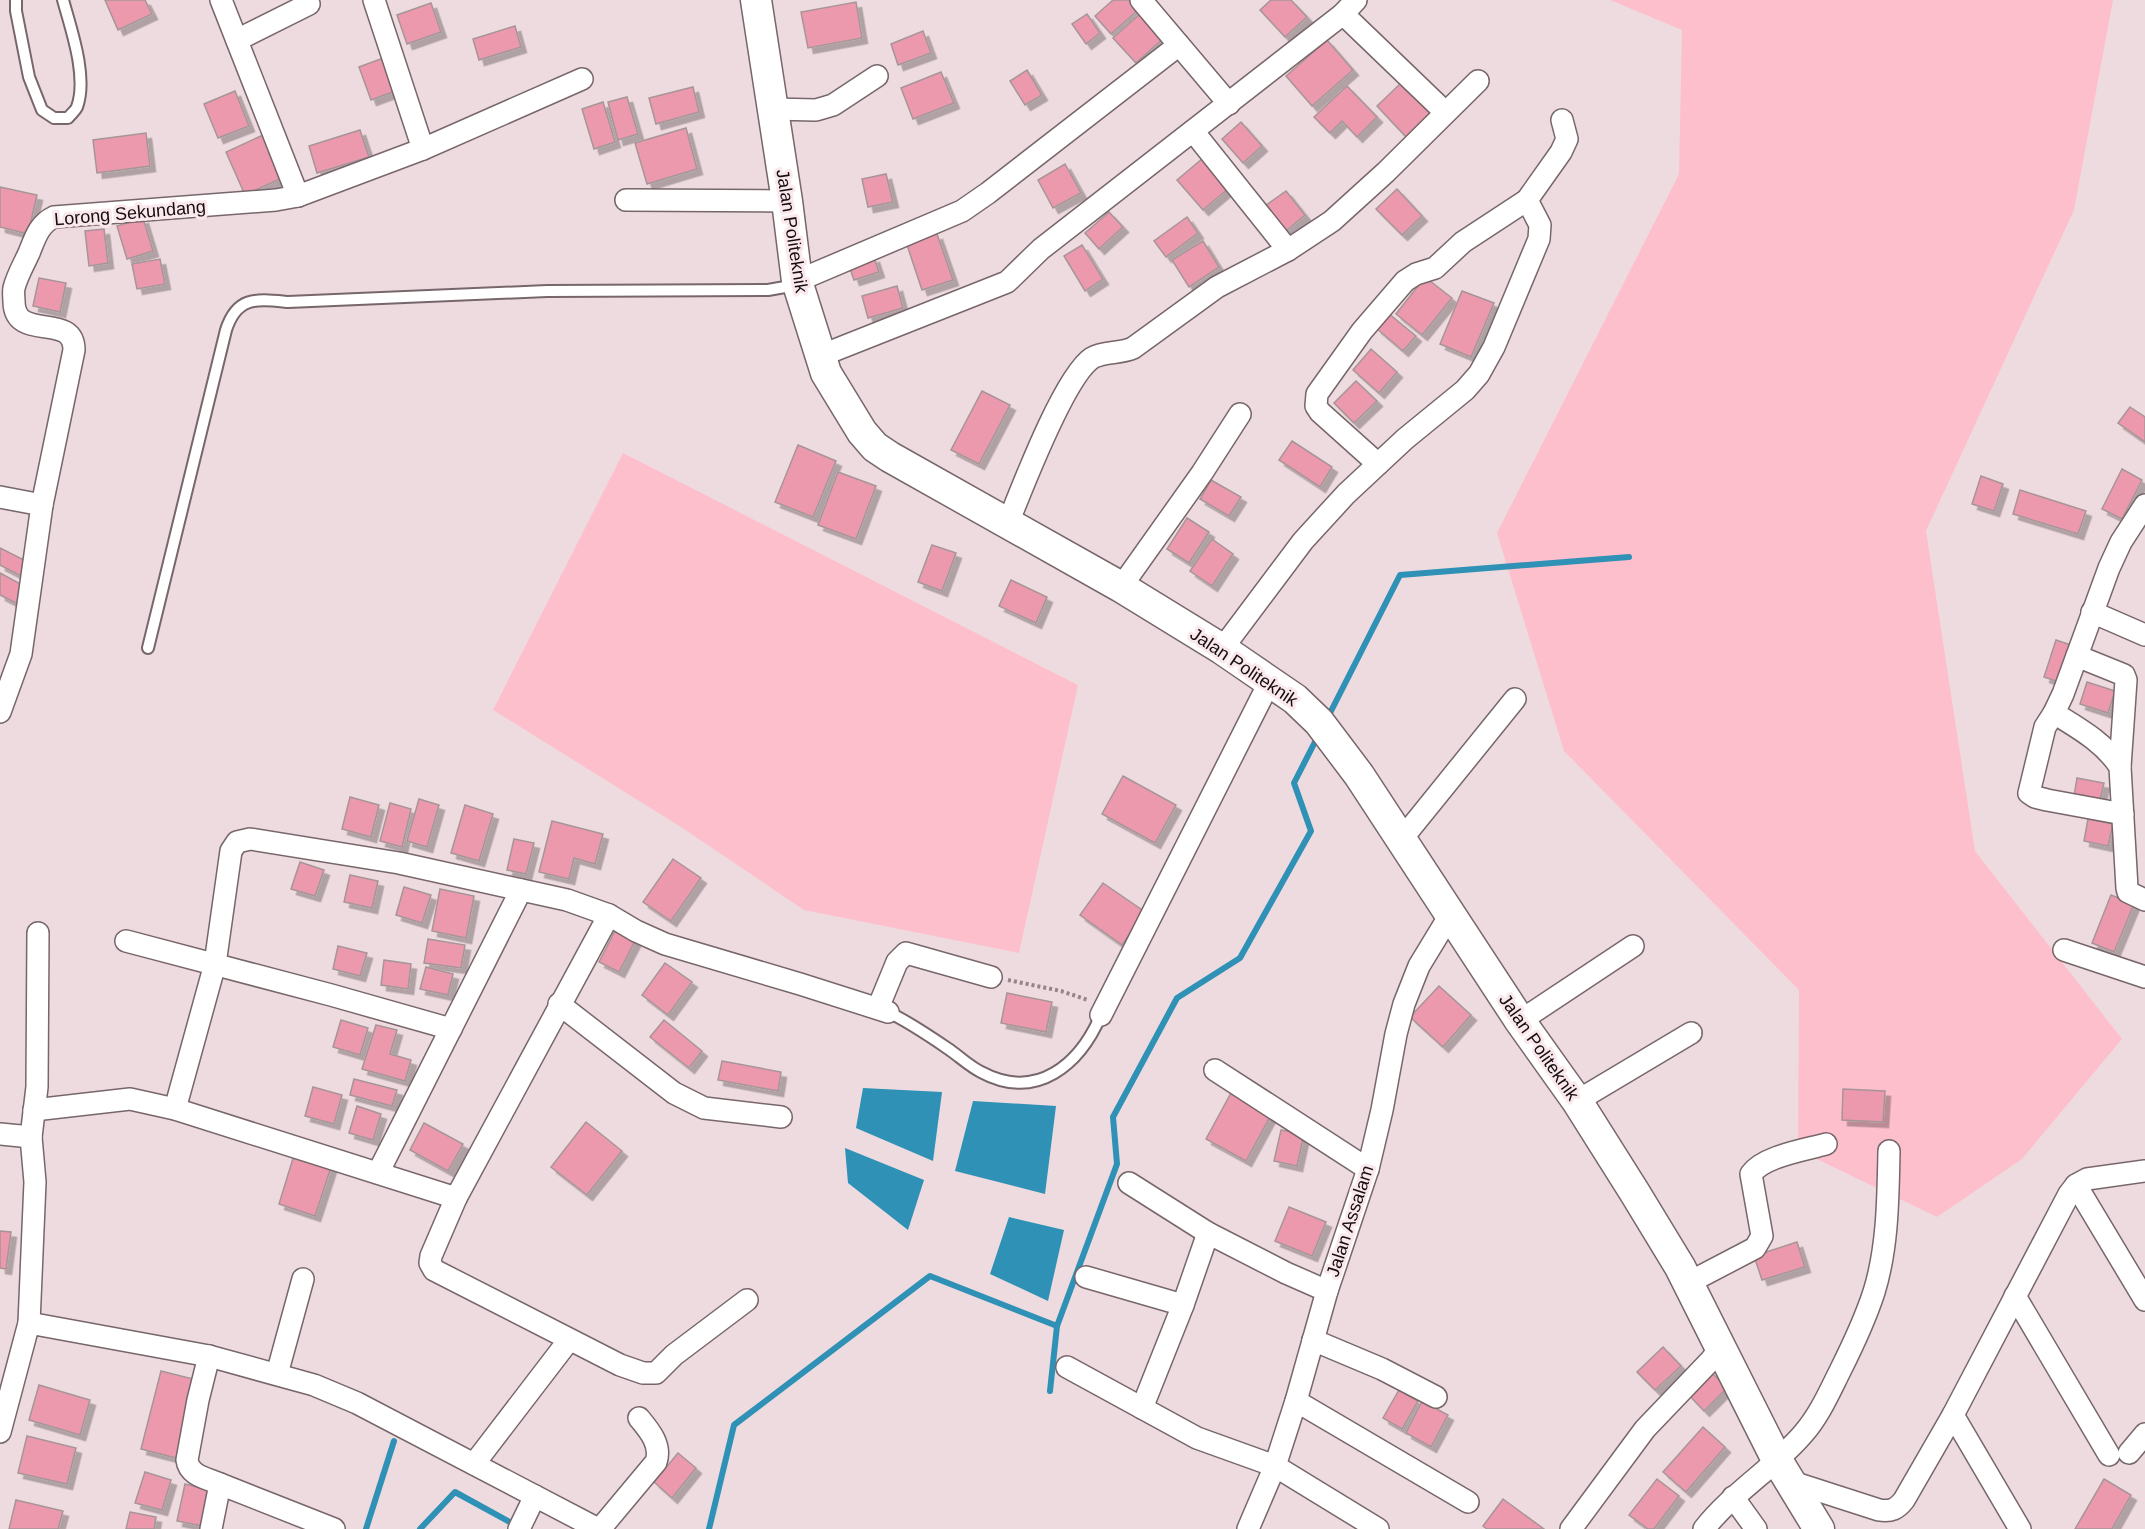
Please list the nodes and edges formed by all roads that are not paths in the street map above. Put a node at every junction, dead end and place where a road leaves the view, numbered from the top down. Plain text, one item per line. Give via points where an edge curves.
1 (16, 0) edge
2 (63, 0) edge
3 (221, 0) edge
4 (374, 0) edge
5 (756, 0) edge
6 (1141, 0) edge
7 (309, 4) dead end
8 (1350, 7) edge
9 (237, 40) junction
10 (1179, 45) junction
11 (877, 76) dead end
12 (582, 79) dead end
13 (1478, 81) dead end
14 (1229, 105) junction
15 (772, 109) junction
16 (1445, 112) junction
17 (1562, 120) dead end
18 (1193, 131) junction
19 (423, 149) junction
20 (298, 196) junction
21 (626, 200) dead end
22 (1527, 200) junction
23 (787, 201) junction
24 (1288, 250) junction
25 (797, 281) junction
26 (820, 356) junction
27 (1240, 414) dead end
28 (1378, 464) junction
29 (0, 497) edge
30 (42, 505) junction
31 (2145, 505) edge
32 (1008, 523) junction
33 (1121, 587) junction
34 (2092, 612) junction
35 (2145, 635) edge
36 (148, 648) dead end
37 (1222, 649) junction
38 (2077, 656) junction
39 (1270, 681) junction
40 (1515, 699) dead end
41 (0, 712) edge
42 (2054, 713) junction
43 (2120, 766) junction
44 (2123, 813) junction
45 (1401, 840) junction
46 (521, 890) junction
47 (2145, 900) edge
48 (609, 915) junction
49 (1450, 915) junction
50 (38, 933) dead end
51 (126, 941) dead end
52 (1633, 946) dead end
53 (2064, 950) dead end
54 (215, 964) junction
55 (991, 977) road end
56 (2145, 977) edge
57 (559, 1004) junction
58 (883, 1010) junction
59 (1104, 1010) joint
60 (1520, 1021) junction
61 (451, 1029) junction
62 (1691, 1033) dead end
63 (1215, 1070) dead end
64 (1577, 1101) junction
65 (175, 1109) junction
66 (34, 1110) junction
67 (781, 1118) dead end
68 (0, 1134) edge
69 (31, 1137) junction
70 (1826, 1144) dead end
71 (1889, 1151) dead end
72 (1368, 1169) junction
73 (2145, 1171) edge
74 (378, 1173) junction
75 (1129, 1183) dead end
76 (2076, 1185) junction
77 (456, 1198) junction
78 (1208, 1233) junction
79 (1086, 1278) dead end
80 (303, 1279) dead end
81 (1688, 1283) junction
82 (1327, 1291) junction
83 (2015, 1296) junction
84 (747, 1300) dead end
85 (2145, 1300) edge
86 (1183, 1305) junction
87 (29, 1323) junction
88 (569, 1340) junction
89 (1313, 1340) junction
90 (1721, 1347) junction
91 (209, 1356) junction
92 (9, 1365) edge
93 (1067, 1367) dead end
94 (277, 1374) junction
95 (1436, 1397) dead end
96 (1296, 1401) junction
97 (1142, 1408) junction
98 (1953, 1415) junction
99 (639, 1418) dead end
100 (0, 1432) edge
101 (2145, 1434) edge
102 (474, 1464) junction
103 (1275, 1466) junction
104 (1783, 1470) junction
105 (220, 1484) junction
106 (1733, 1497) junction
107 (1468, 1502) dead end
108 (527, 1513) edge
109 (1894, 1520) edge
110 (309, 1524) edge
111 (1253, 1527) edge
112 (211, 1529) edge
113 (334, 1529) edge
114 (599, 1529) edge
115 (1378, 1529) edge
116 (1571, 1529) edge
117 (1704, 1529) edge
118 (1756, 1529) edge
119 (1819, 1529) edge
120 (2020, 1529) edge

1 - 2 lane via 29,77 42,110 54,118 68,118 77,108 81,78
3 - 9 street
4 - 19 street
5 - 15 street, Jalan Politeknik
6 - 10 street
7 - 9 street
8 - 14 street
8 - 16 street
9 - 20 street
10 - 14 street
10 - 25 street via 962,211
11 - 15 street via 832,105 816,110
12 - 19 street
13 - 16 street
14 - 18 street
15 - 23 street, Jalan Politeknik
16 - 24 street via 1332,221
17 - 22 street via 1567,139
18 - 24 street
18 - 26 street via 1041,249 1007,282
19 - 20 street
20 - 30 street, Lorong Sekundang via 54,217 41,225 14,289 15,310 29,324 64,330 74,342
21 - 23 street
22 - 28 street via 1540,225 1539,239 1479,374
22 - 28 street via 1463,242 1435,268 1405,281 1362,331 1317,394 1320,412
23 - 25 street, Jalan Politeknik
24 - 32 street via 1217,287 1132,348 1091,359 1064,396
25 - 26 street, Jalan Politeknik
25 - 36 lane via 768,290 547,291 288,302 259,299 240,305 226,330
26 - 32 street, Jalan Politeknik via 839,396 875,447
27 - 33 street
28 - 37 street via 1303,541
29 - 30 street
30 - 41 street, Lorong Sekundang via 21,654
31 - 34 street via 2121,542
32 - 33 street, Jalan Politeknik
33 - 37 street, Jalan Politeknik
34 - 35 street
34 - 38 street
37 - 39 street, Jalan Politeknik
38 - 42 street
38 - 43 street via 2124,675 2126,680
39 - 45 street, Jalan Politeknik via 1323,726
39 - 59 street
40 - 45 street
42 - 43 street via 2111,753
42 - 44 street via 2045,728 2029,793 2047,800
43 - 44 street
44 - 47 street via 2128,892
45 - 49 street, Jalan Politeknik
46 - 48 street
46 - 54 street via 399,863 250,838 237,842 231,851
46 - 61 street
48 - 57 street
48 - 58 street via 665,944
49 - 60 street, Jalan Politeknik
49 - 72 street, Jalan Assalam via 1419,966 1404,1004
50 - 66 street
51 - 54 street
52 - 60 street
53 - 56 street
54 - 61 street
54 - 65 street
55 - 58 street via 906,953 897,962
57 - 67 street via 693,1104
57 - 77 street
58 - 59 lane via 982,1072 1018,1083 1062,1070 1090,1037
60 - 64 street, Jalan Politeknik
61 - 74 street
62 - 64 street
63 - 72 street
64 - 81 street, Jalan Politeknik
65 - 66 street via 130,1099
65 - 74 street
66 - 69 street
68 - 69 street
69 - 87 street via 35,1182
70 - 81 street via 1756,1167 1751,1174 1762,1236 1755,1248
71 - 104 street via 1884,1243 1875,1290 1816,1417
72 - 82 street, Jalan Assalam
73 - 76 street via 2087,1179
74 - 77 street
75 - 78 street
76 - 83 street
76 - 85 street
77 - 88 street via 431,1256 434,1270
78 - 82 street
78 - 86 street
79 - 86 street
80 - 94 street
81 - 90 street, Jalan Politeknik
82 - 89 street, Jalan Assalam
83 - 98 street
83 - 101 street via 2119,1454
84 - 88 street via 653,1374 620,1365
86 - 97 street
87 - 91 street
87 - 92 street
88 - 102 street
89 - 95 street
89 - 96 street, Jalan Assalam
90 - 104 street, Jalan Politeknik
90 - 116 street via 1645,1429
91 - 94 street
91 - 105 street via 187,1460 192,1471
92 - 100 street
93 - 97 street
94 - 102 street via 357,1403
96 - 103 street, Jalan Assalam
96 - 107 street
97 - 103 street via 1197,1438
98 - 109 street via 1896,1509
98 - 120 street
99 - 114 street via 657,1446 656,1462
102 - 108 street
103 - 111 street, Jalan Assalam
103 - 115 street
104 - 106 street
104 - 109 street
104 - 119 street, Jalan Politeknik
105 - 110 street
105 - 112 street
106 - 117 street
106 - 118 street
108 - 114 street
110 - 113 street

